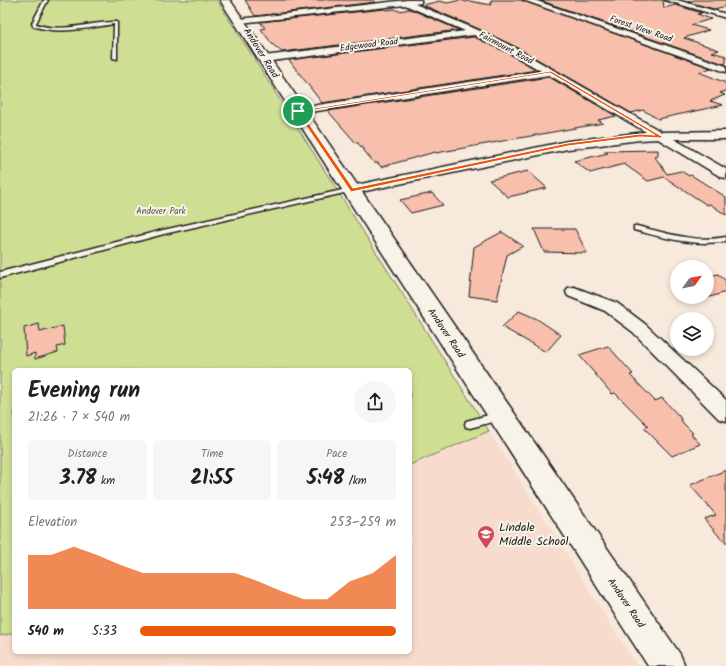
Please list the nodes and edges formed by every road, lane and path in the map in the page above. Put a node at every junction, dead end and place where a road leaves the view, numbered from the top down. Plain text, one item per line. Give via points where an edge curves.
1 (46, 0) edge
2 (225, 0) edge
3 (424, 0) edge
4 (527, 0) edge
5 (670, 0) edge
6 (392, 2) edge
7 (408, 3) junction
8 (726, 16) edge
9 (240, 21) junction
10 (475, 32) junction
11 (115, 58) dead end
12 (264, 59) junction
13 (726, 69) edge
14 (551, 72) junction
15 (298, 111) junction
16 (726, 135) edge
17 (661, 137) junction
18 (726, 174) edge
19 (351, 190) junction
20 (637, 228) dead end
21 (726, 239) edge
22 (0, 276) edge
23 (574, 292) dead end
24 (726, 413) edge
25 (501, 415) junction
26 (470, 424) dead end
27 (668, 666) edge

1 - 11 lane via 34,22 37,27 116,23
2 - 9 street, Andover Road
3 - 7 street
4 - 13 street, Forest View Road
5 - 8 street
6 - 7 street
6 - 9 street
7 - 10 street, Fairmount Road
9 - 12 street, Andover Road
10 - 12 street, Edgewood Road
10 - 14 street, Fairmount Road
12 - 15 street, Andover Road
14 - 15 street
14 - 17 street, Fairmount Road
15 - 19 street, Andover Road
16 - 17 street
17 - 18 street, Fairmount Road
17 - 19 street via 640,136 568,144
19 - 22 lane via 163,232
19 - 25 street, Andover Road
20 - 21 lane via 691,242
23 - 24 street via 610,307 639,328
25 - 26 lane
25 - 27 street, Andover Road

